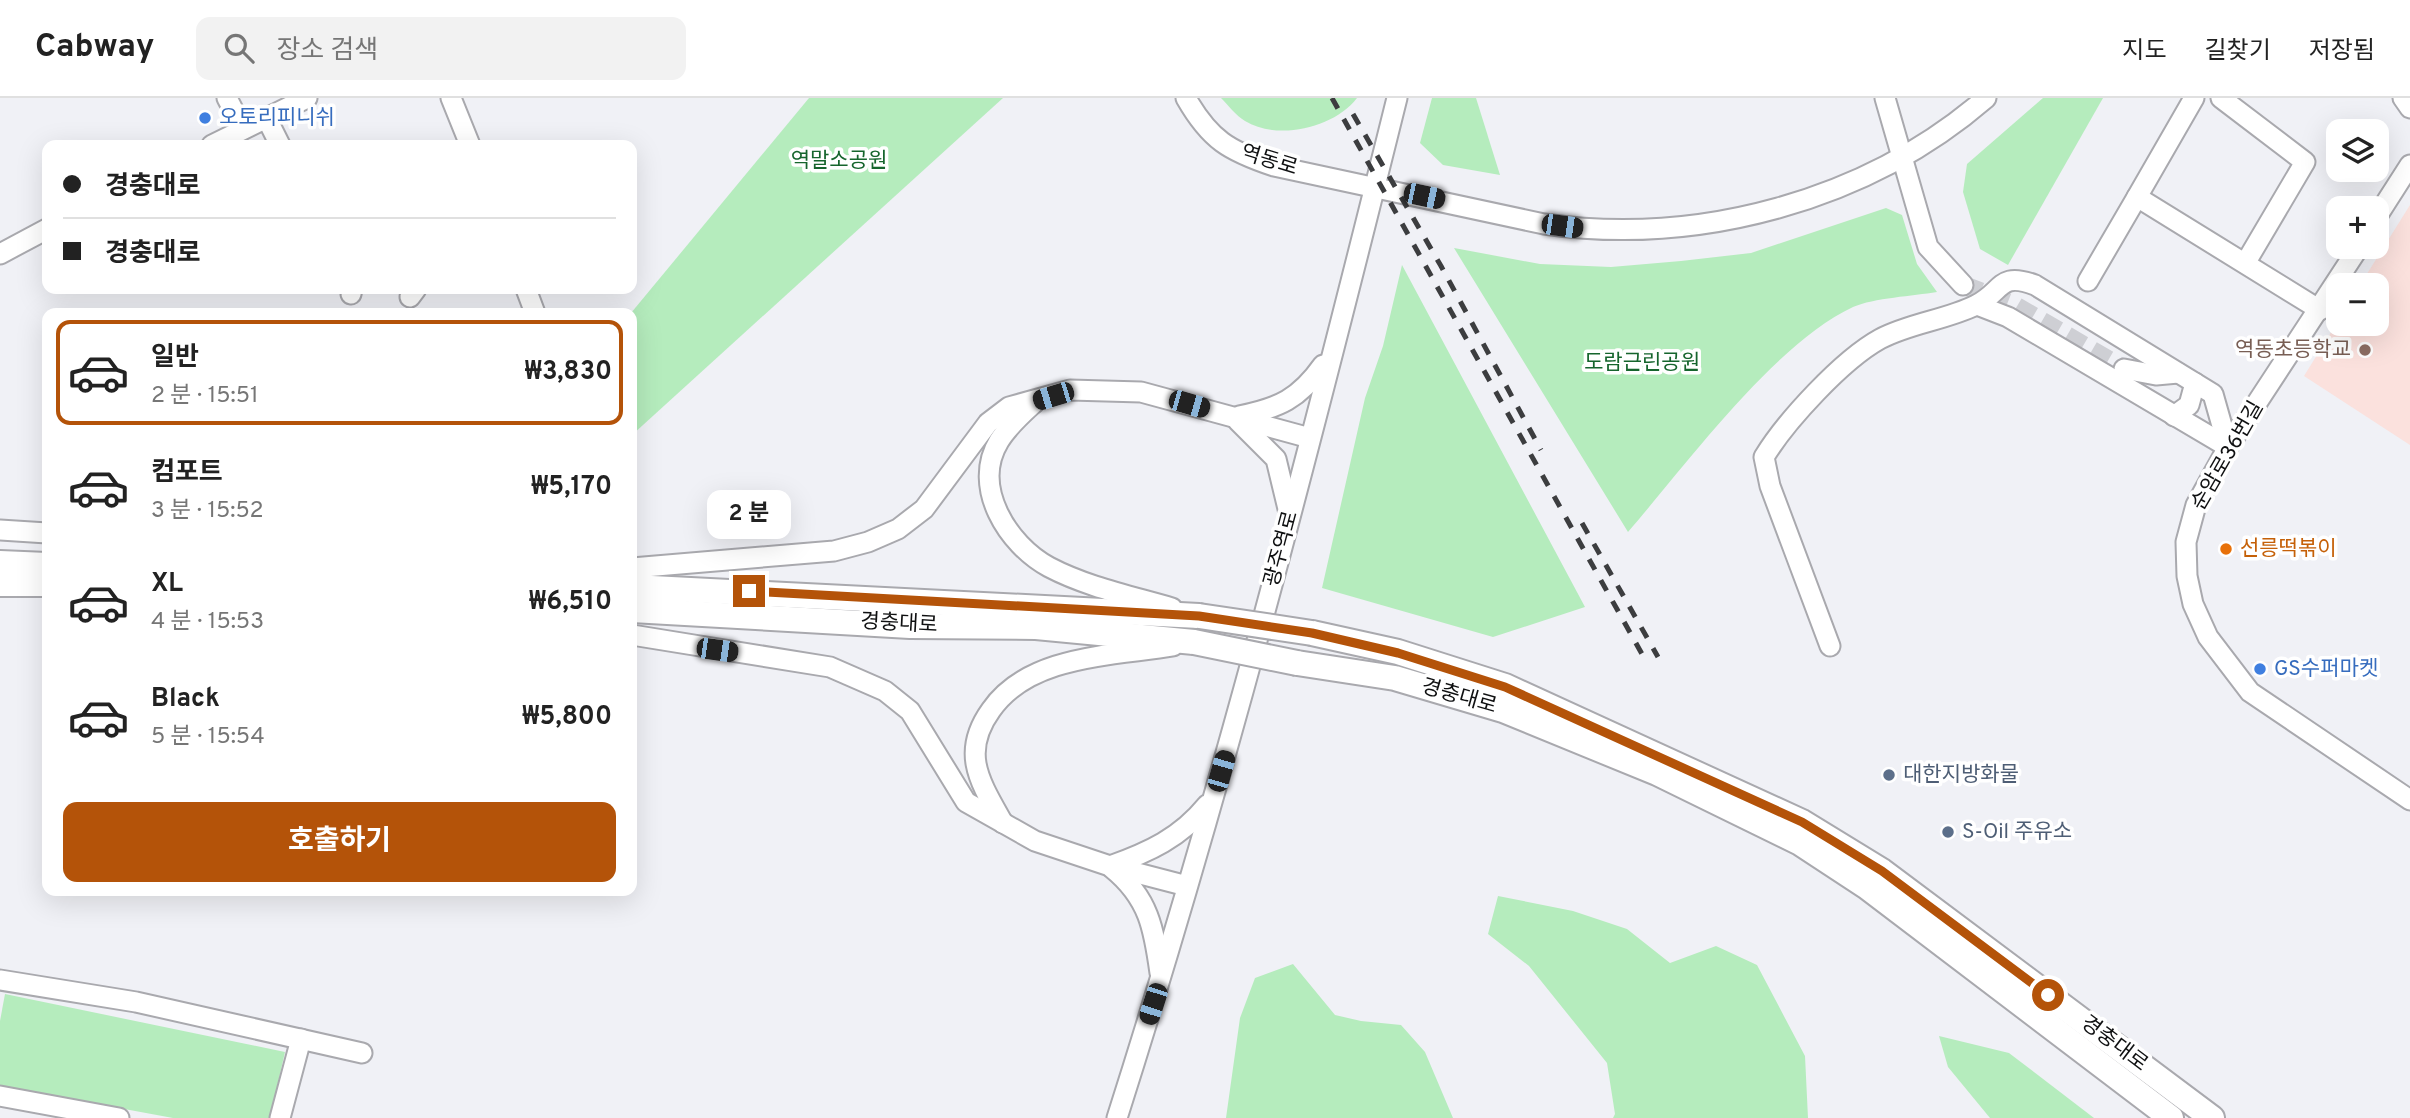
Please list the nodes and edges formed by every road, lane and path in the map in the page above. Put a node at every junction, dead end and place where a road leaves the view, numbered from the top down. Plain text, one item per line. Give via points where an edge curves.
1 (227, 98) edge
2 (307, 98) edge
3 (451, 98) edge
4 (1186, 98) edge
5 (1397, 98) edge
6 (1885, 98) edge
7 (1986, 98) edge
8 (2194, 98) edge
9 (2221, 98) edge
10 (2403, 98) edge
11 (2410, 108) edge
12 (267, 119) junction
13 (243, 129) junction
14 (222, 140) edge
15 (278, 140) edge
16 (468, 140) edge
17 (1902, 158) junction
18 (2410, 165) edge
19 (1375, 186) junction
20 (2137, 197) junction
21 (2389, 198) edge
22 (42, 231) edge
23 (2, 249) edge
24 (2352, 259) edge
25 (2246, 262) junction
26 (2088, 281) dead end
27 (1963, 285) tunnel mouth
28 (1977, 305) junction
29 (2320, 310) junction
30 (1330, 356) junction
31 (2187, 378) junction
32 (1036, 401) junction
33 (2153, 404) junction
34 (2174, 416) junction
35 (1233, 417) junction
36 (1310, 438) junction
37 (2228, 447) junction
38 (1290, 521) junction
39 (0, 530) edge
40 (42, 533) edge
41 (0, 563) edge
42 (42, 565) edge
43 (637, 568) edge
44 (0, 584) edge
45 (38, 584) edge
46 (637, 587) edge
47 (0, 591) edge
48 (637, 610) edge
49 (1199, 616) junction
50 (637, 636) edge
51 (1194, 642) junction
52 (1830, 646) dead end
53 (1214, 796) junction
54 (2410, 800) edge
55 (1003, 824) junction
56 (1110, 866) junction
57 (1187, 886) junction
58 (0, 980) edge
59 (1161, 981) junction
60 (302, 1040) junction
61 (362, 1053) dead end
62 (0, 1096) edge
63 (119, 1118) edge
64 (280, 1118) edge
65 (1117, 1118) edge
66 (2171, 1118) edge
67 (2212, 1118) edge

1 - 13 street
2 - 12 street
3 - 16 street
4 - 19 street, 역동로 via 1204,127 1238,153 1274,166
5 - 19 street, 광주역로
6 - 17 street
7 - 17 street, 역동로 via 1950,129
8 - 20 street
9 - 25 street via 2305,162
10 - 11 street
12 - 13 street
12 - 15 street
13 - 14 street
17 - 19 street, 역동로 via 1777,209 1653,230 1544,224
17 - 27 street via 1928,247
18 - 21 street
19 - 30 street, 광주역로
20 - 25 street
20 - 26 street
22 - 23 street
24 - 29 street, 순암로36번길
25 - 29 street
28 - 31 street via 1998,285 2019,279
28 - 33 street via 2008,317
28 - 52 street via 1879,340 1831,379 1764,457 1770,486
29 - 37 street, 순암로36번길
30 - 35 street via 1307,387 1291,399 1273,409
30 - 36 street, 광주역로
31 - 33 street via 2124,369
31 - 34 street via 2189,405
31 - 37 street via 2213,394
32 - 35 street via 1070,390 1128,391
32 - 43 street via 1009,407 988,423 924,509 898,529 868,542 834,551
32 - 49 street via 998,443 989,473 993,502 1006,529 1048,567 1088,584
33 - 34 street
34 - 37 street
35 - 36 street
35 - 38 street via 1276,459
36 - 38 street, 광주역로
37 - 54 street, 순암로36번길 via 2196,505 2186,542 2193,604 2208,637 2250,692
38 - 53 street, 광주역로
39 - 40 street
41 - 42 main road
44 - 45 main road
45 - 47 street
46 - 49 main road, 경충대로
48 - 51 main road, 경충대로 via 910,626 1036,626
49 - 67 main road, 경충대로, bridge via 1312,633 1398,653 1505,687 1802,822 1882,871
50 - 55 street via 830,667 885,691 910,711 966,802
51 - 55 street via 1050,666 1003,693 975,736 975,762
51 - 66 main road, 경충대로, bridge via 1395,678 1503,710 1657,773 1800,843 1867,887
53 - 56 street via 1173,839
53 - 57 street, 광주역로
55 - 56 street via 1034,841
56 - 57 street
56 - 59 street via 1129,881 1154,928
57 - 59 street, 광주역로
58 - 60 street via 136,1002
59 - 65 street, 광주역로
60 - 61 street
60 - 64 street
62 - 63 street

